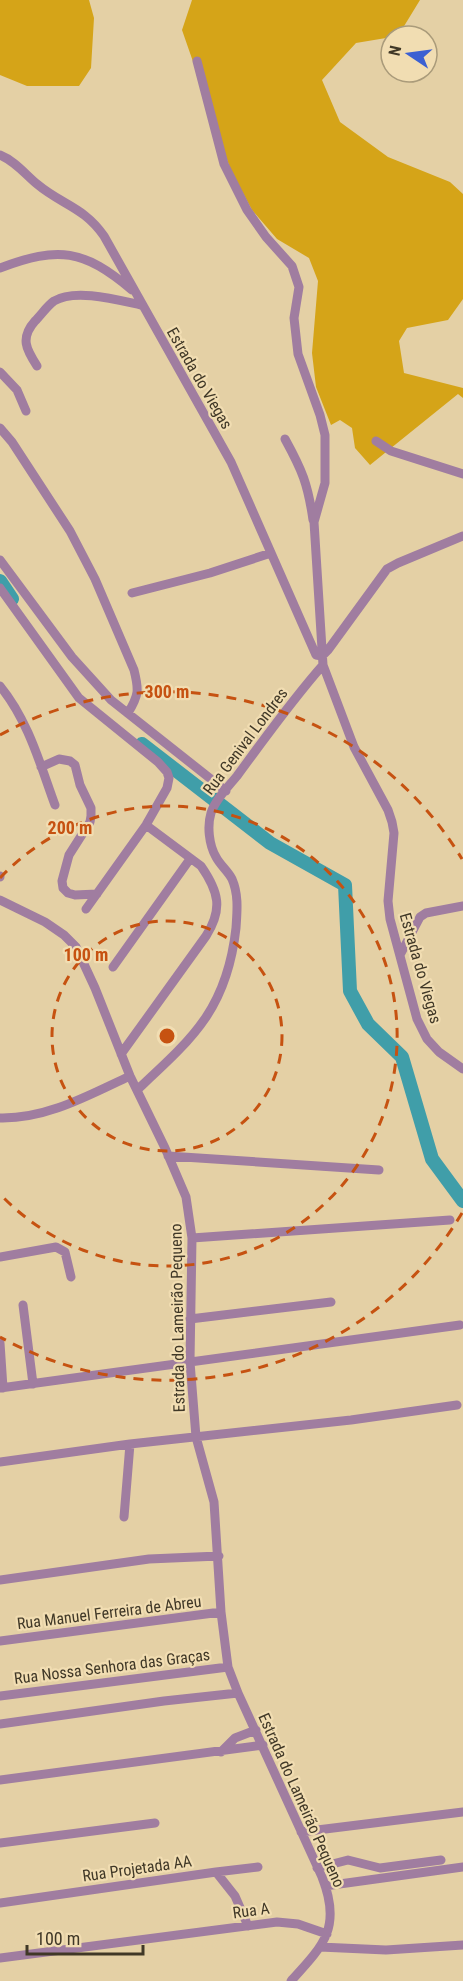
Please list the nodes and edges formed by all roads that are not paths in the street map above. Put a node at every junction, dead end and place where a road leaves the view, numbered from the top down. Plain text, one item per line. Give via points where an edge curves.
1 (197, 61) dead end
2 (0, 155) edge
3 (0, 268) edge
4 (135, 293) junction
5 (141, 304) junction
6 (37, 366) dead end
7 (0, 372) edge
8 (26, 411) dead end
9 (0, 428) edge
10 (285, 439) dead end
11 (375, 441) dead end
12 (463, 474) edge
13 (314, 522) junction
14 (463, 536) edge
15 (271, 553) junction
16 (0, 560) edge
17 (0, 588) edge
18 (132, 593) dead end
19 (323, 661) junction
20 (0, 686) edge
21 (111, 699) junction
22 (96, 713) junction
23 (128, 713) junction
24 (41, 767) junction
25 (224, 792) junction
26 (55, 805) dead end
27 (146, 825) junction
28 (190, 859) junction
29 (97, 894) junction
30 (0, 900) edge
31 (463, 906) edge
32 (86, 909) dead end
33 (400, 955) junction
34 (113, 967) dead end
35 (122, 1054) junction
36 (463, 1069) edge
37 (130, 1076) junction
38 (136, 1090) junction
39 (0, 1118) edge
40 (168, 1155) junction
41 (379, 1170) dead end
42 (450, 1220) dead end
43 (192, 1238) junction
44 (0, 1257) edge
45 (71, 1277) dead end
46 (331, 1302) dead end
47 (23, 1305) dead end
48 (190, 1319) junction
49 (460, 1325) dead end
50 (0, 1343) edge
51 (190, 1362) junction
52 (33, 1384) junction
53 (2, 1388) edge
54 (457, 1405) dead end
55 (196, 1437) junction
56 (130, 1444) junction
57 (0, 1462) edge
58 (124, 1517) dead end
59 (219, 1556) junction
60 (0, 1580) edge
61 (221, 1612) junction
62 (0, 1641) edge
63 (228, 1667) junction
64 (238, 1693) junction
65 (0, 1696) edge
66 (0, 1724) edge
67 (256, 1730) junction
68 (263, 1745) junction
69 (221, 1752) junction
70 (0, 1780) edge
71 (463, 1812) edge
72 (155, 1823) dead end
73 (301, 1832) junction
74 (0, 1843) edge
75 (441, 1860) dead end
76 (463, 1867) edge
77 (258, 1868) dead end
78 (317, 1868) junction
79 (216, 1872) junction
80 (325, 1886) junction
81 (0, 1902) edge
82 (248, 1926) junction
83 (327, 1934) junction
84 (463, 1945) edge
85 (320, 1947) junction
86 (0, 1958) edge
87 (291, 1981) edge

1 - 13 street, Estrada do Viegas via 224,164 247,210 292,266 299,287 294,318 298,354 325,435 325,483
2 - 4 street, Estrada do Viegas via 47,192 89,217 120,262
3 - 4 street via 46,253 69,254 101,266
4 - 5 street, Estrada do Viegas
5 - 6 street via 87,296 55,301 28,329 25,338
5 - 15 street, Estrada do Viegas via 231,462
7 - 8 street via 17,390
9 - 23 street via 70,531 95,579 138,685
10 - 13 street via 303,471
11 - 12 street via 391,451
13 - 19 street, Estrada do Viegas
14 - 19 street, Rua Genival Londres via 387,569
15 - 18 street
15 - 19 street, Estrada do Viegas via 316,655
16 - 21 street via 72,657
17 - 22 street via 79,698
19 - 25 street, Rua Genival Londres
19 - 33 street, Estrada do Viegas via 354,747 392,822 388,901
20 - 24 street via 26,728
21 - 22 street
21 - 23 street
22 - 27 street via 167,772 167,788
23 - 25 street
24 - 26 street
24 - 29 street via 59,759 75,765 92,808 90,822 65,864 63,888 75,895
25 - 38 street, Rua Genival Londres via 211,812 209,839 215,857 232,879 238,910 223,986 204,1022
27 - 28 street
27 - 29 street
28 - 34 street
28 - 35 street via 201,866 212,886 217,900 214,923
29 - 32 street
30 - 35 street, Estrada do Lameirão Pequeno via 45,922 76,947
31 - 33 street via 420,917
33 - 36 street, Estrada do Viegas via 417,1019 427,1039
35 - 37 street, Estrada do Lameirão Pequeno
37 - 38 street, Estrada do Lameirão Pequeno
37 - 39 street via 50,1111
38 - 40 street, Estrada do Lameirão Pequeno
40 - 41 street
40 - 43 street, Estrada do Lameirão Pequeno via 186,1197
42 - 43 street
43 - 48 street, Estrada do Lameirão Pequeno
44 - 45 street via 56,1247 65,1252
46 - 48 street
47 - 52 street
48 - 51 street, Estrada do Lameirão Pequeno
49 - 51 street
50 - 53 street
51 - 52 street
51 - 55 street, Estrada do Lameirão Pequeno
52 - 53 street
54 - 55 street
55 - 56 street
55 - 59 street, Estrada do Lameirão Pequeno via 214,1502
56 - 57 street
56 - 58 street
59 - 60 street via 149,1559
59 - 61 street, Estrada do Lameirão Pequeno
61 - 62 street, Rua Manuel Ferreira de Abreu
61 - 63 street, Estrada do Lameirão Pequeno
63 - 64 street, Estrada do Lameirão Pequeno
63 - 65 street, Rua Nossa Senhora das Graças
64 - 66 street
64 - 67 street, Estrada do Lameirão Pequeno
67 - 68 street, Estrada do Lameirão Pequeno
67 - 69 street via 235,1738
68 - 69 street
68 - 73 street, Estrada do Lameirão Pequeno
69 - 70 street
71 - 73 street
72 - 74 street
73 - 78 street, Estrada do Lameirão Pequeno
75 - 78 street via 380,1868 348,1860
76 - 80 street
77 - 79 street
78 - 80 street, Estrada do Lameirão Pequeno
79 - 81 street, Rua Projetada AA
79 - 82 street, Rua Projetada AA via 234,1896
80 - 83 street, Estrada do Lameirão Pequeno via 332,1910
82 - 83 street, Rua A via 288,1922
82 - 86 street, Rua A
83 - 85 street, Estrada do Lameirão Pequeno
84 - 85 street via 386,1950
85 - 87 street, Estrada do Lameirão Pequeno

